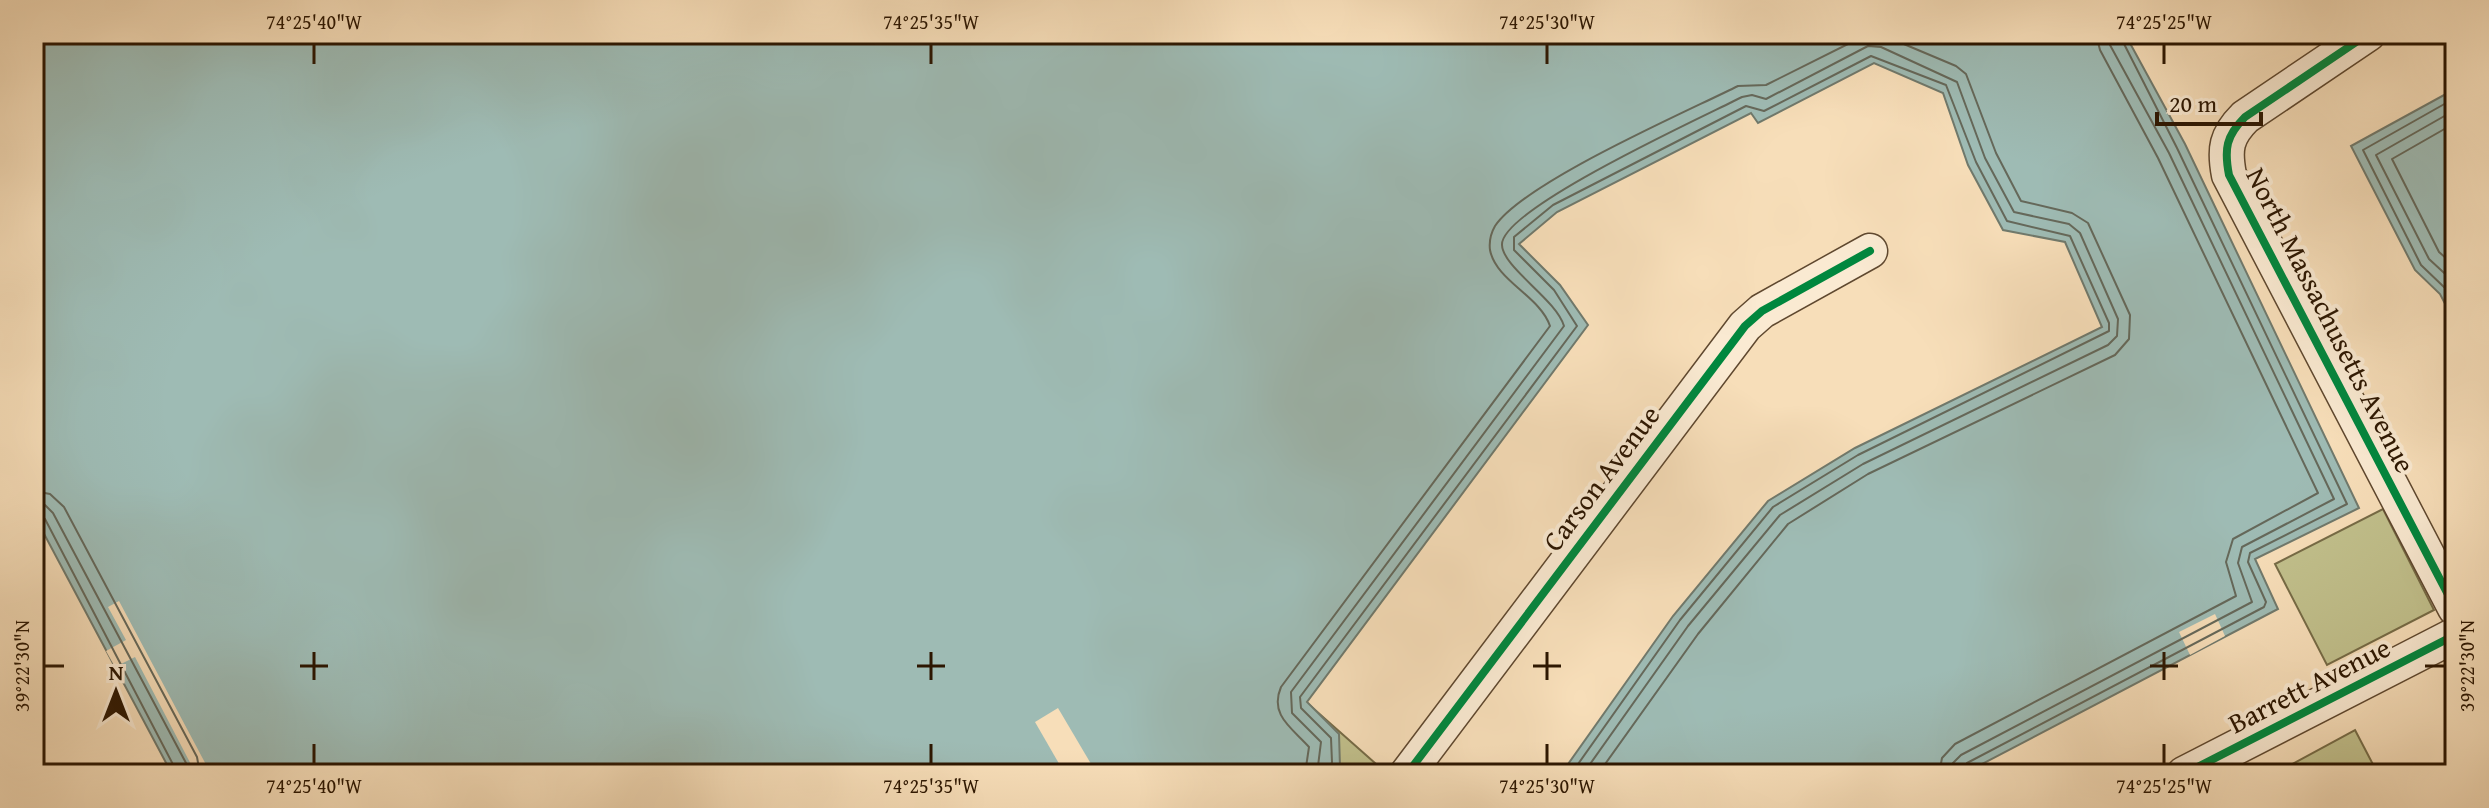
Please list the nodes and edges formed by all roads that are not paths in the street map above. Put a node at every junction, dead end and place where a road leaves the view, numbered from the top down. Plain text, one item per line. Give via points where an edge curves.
1 (2368, 34) edge
2 (1870, 251) dead end
3 (2455, 608) edge
4 (2455, 635) edge
5 (1407, 774) edge
6 (2184, 774) edge

1 - 3 street, North Massachusetts Avenue via 2245,117 2228,134 2225,155 2229,175
2 - 5 street, Carson Avenue via 1762,311 1745,326
4 - 6 street, Barrett Avenue

